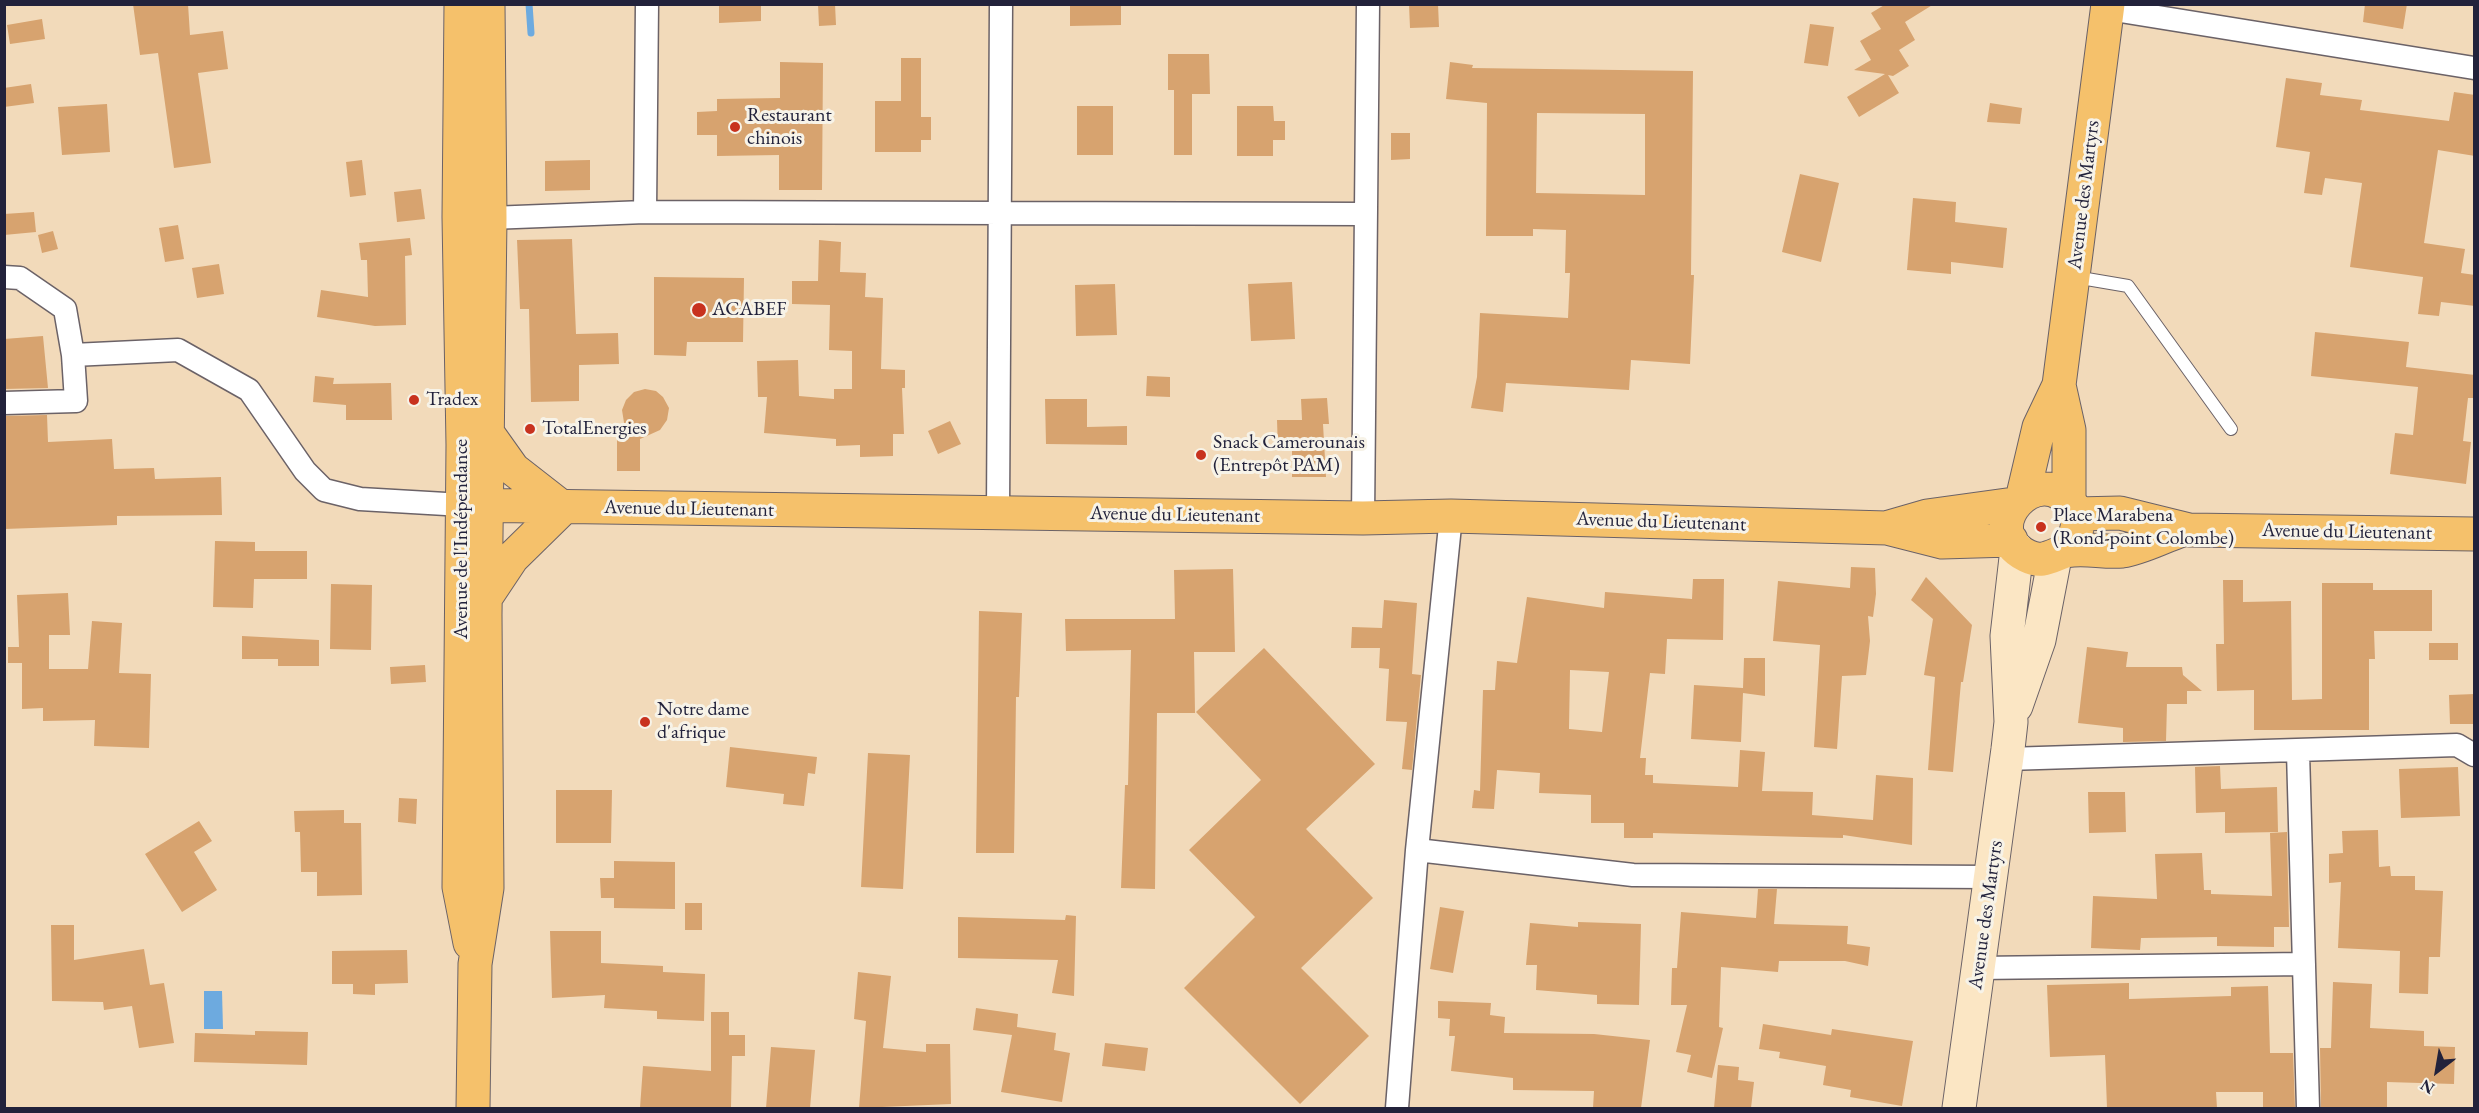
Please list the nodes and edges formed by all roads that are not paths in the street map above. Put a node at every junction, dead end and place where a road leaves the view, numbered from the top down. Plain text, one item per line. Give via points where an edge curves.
1 (461, 4) edge
2 (488, 4) edge
3 (647, 4) edge
4 (1001, 4) edge
5 (1368, 4) edge
6 (2108, 7) edge
7 (2475, 69) edge
8 (645, 212) junction
9 (1001, 213) junction
10 (1366, 214) junction
11 (490, 218) junction
12 (4, 277) edge
13 (2073, 277) junction
14 (73, 355) junction
15 (2059, 385) junction
16 (4, 403) edge
17 (2230, 429) dead end
18 (486, 431) junction
19 (2018, 499) junction
20 (474, 506) junction
21 (2072, 507) junction
22 (563, 508) junction
23 (998, 512) junction
24 (1451, 516) junction
25 (1363, 518) junction
26 (1887, 528) junction
27 (2183, 530) junction
28 (2475, 534) edge
29 (2014, 545) junction
30 (2060, 554) junction
31 (486, 597) junction
32 (2011, 722) junction
33 (2298, 752) junction
34 (2474, 753) edge
35 (2007, 759) junction
36 (1417, 850) junction
37 (1991, 877) junction
38 (475, 964) junction
39 (2304, 964) junction
40 (1978, 968) junction
41 (473, 1108) edge
42 (1397, 1108) edge
43 (1959, 1108) edge
44 (2308, 1108) edge

1 - 20 main road, Avenue de l'Indépendance via 459,217
2 - 11 main road, Avenue de l'Indépendance
3 - 8 street
4 - 9 street
5 - 10 street
6 - 7 street
6 - 13 main road, Avenue des Martyrs
8 - 9 street
8 - 11 street
9 - 10 street
9 - 23 street
10 - 25 street
11 - 18 main road, Avenue de l'Indépendance
12 - 14 street via 20,278 65,309
13 - 15 main road, Avenue des Martyrs
13 - 17 lane via 2128,286
14 - 16 street via 76,401
14 - 20 street via 178,350 249,390 305,471 324,490 360,499
15 - 19 main road, Avenue des Martyrs via 2039,427
15 - 21 main road, Avenue des Martyrs via 2069,430
18 - 20 main road, Avenue de l'Indépendance
18 - 22 main road via 513,469
19 - 21 main road via 2039,489 2055,492
19 - 26 main road, Avenue du Lieutenant via 1927,516
19 - 29 main road via 2008,515 2007,528
20 - 22 main road, Avenue du Lieutenant
20 - 31 main road, Avenue de l'Indépendance
20 - 38 main road, Avenue de l'Indépendance via 459,887
21 - 27 main road, Avenue du Lieutenant via 2120,513
21 - 30 main road via 2076,534
22 - 23 main road, Avenue du Lieutenant
22 - 31 main road via 512,558
23 - 25 main road, Avenue du Lieutenant
24 - 25 main road, Avenue du Lieutenant
24 - 26 main road, Avenue du Lieutenant
24 - 36 street
26 - 29 main road, Avenue du Lieutenant via 1942,542
27 - 28 main road, Avenue du Lieutenant
27 - 30 main road, Avenue du Lieutenant via 2122,551
29 - 30 main road via 2029,557 2042,560
29 - 32 main road, Avenue des Martyrs via 2007,636
30 - 32 main road, Avenue des Martyrs via 2039,640
31 - 38 main road, Avenue de l'Indépendance via 487,888
32 - 35 main road, Avenue des Martyrs
33 - 34 street via 2457,745
33 - 35 street
33 - 39 street
35 - 37 main road, Avenue des Martyrs
36 - 37 street via 1633,875
36 - 42 street
37 - 40 main road, Avenue des Martyrs
38 - 41 main road, Avenue de l'Indépendance
39 - 40 street
39 - 44 street
40 - 43 main road, Avenue des Martyrs

